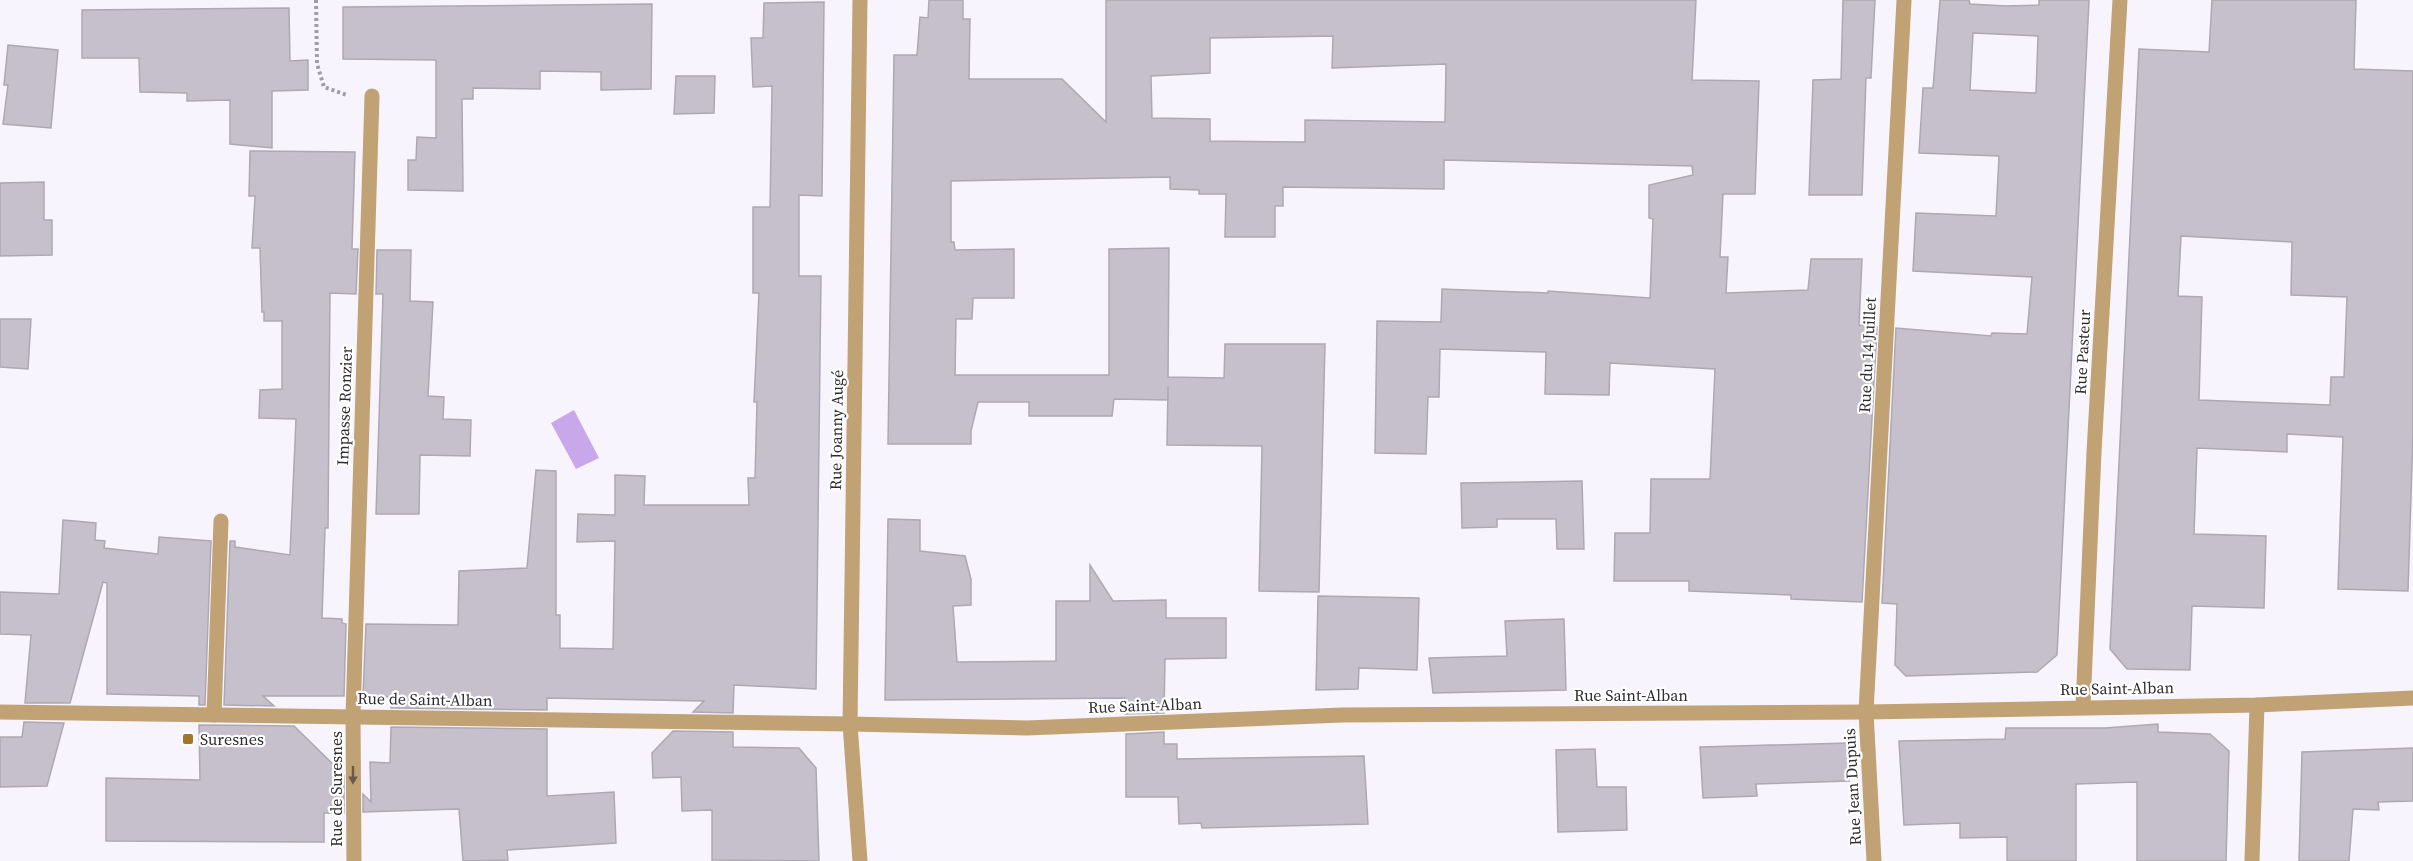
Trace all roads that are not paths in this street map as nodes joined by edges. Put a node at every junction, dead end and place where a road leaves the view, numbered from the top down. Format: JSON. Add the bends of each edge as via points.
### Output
{"nodes":[{"id":1,"x":860,"y":0,"type":"edge"},
{"id":2,"x":1904,"y":0,"type":"edge"},
{"id":3,"x":2120,"y":0,"type":"edge"},
{"id":4,"x":372,"y":96,"type":"road end"},
{"id":5,"x":221,"y":521,"type":"dead end"},
{"id":6,"x":2413,"y":698,"type":"edge"},
{"id":7,"x":2257,"y":705,"type":"junction"},
{"id":8,"x":2083,"y":707,"type":"junction"},
{"id":9,"x":0,"y":712,"type":"edge"},
{"id":10,"x":1866,"y":712,"type":"junction"},
{"id":11,"x":214,"y":715,"type":"junction"},
{"id":12,"x":353,"y":716,"type":"junction"},
{"id":13,"x":850,"y":724,"type":"junction"},
{"id":14,"x":354,"y":861,"type":"edge"},
{"id":15,"x":860,"y":861,"type":"edge"},
{"id":16,"x":1874,"y":861,"type":"edge"},
{"id":17,"x":2252,"y":861,"type":"edge"}],
"edges":[{"from":1,"to":13,"type":"street","name":"Rue Joanny Augé"},
{"from":2,"to":10,"type":"street","name":"Rue du 14 Juillet"},
{"from":3,"to":8,"type":"street","name":"Rue Pasteur"},
{"from":4,"to":12,"type":"street","name":"Impasse Ronzier"},
{"from":5,"to":11,"type":"street"},
{"from":6,"to":7,"type":"street","name":"Rue Saint-Alban"},
{"from":7,"to":8,"type":"street","name":"Rue Saint-Alban"},
{"from":7,"to":17,"type":"street"},
{"from":8,"to":10,"type":"street","name":"Rue Saint-Alban"},
{"from":9,"to":11,"type":"street","name":"Rue de Saint-Alban"},
{"from":10,"to":13,"type":"street","name":"Rue Saint-Alban","via":[[1342,715],[1027,728]]},
{"from":10,"to":16,"type":"street","name":"Rue Jean Dupuis"},
{"from":11,"to":12,"type":"street","name":"Rue de Saint-Alban"},
{"from":12,"to":13,"type":"street","name":"Rue de Saint-Alban"},
{"from":12,"to":14,"type":"street","name":"Rue de Suresnes","one_way":true},
{"from":13,"to":15,"type":"street","name":"Rue Joanny Augé"}]}
